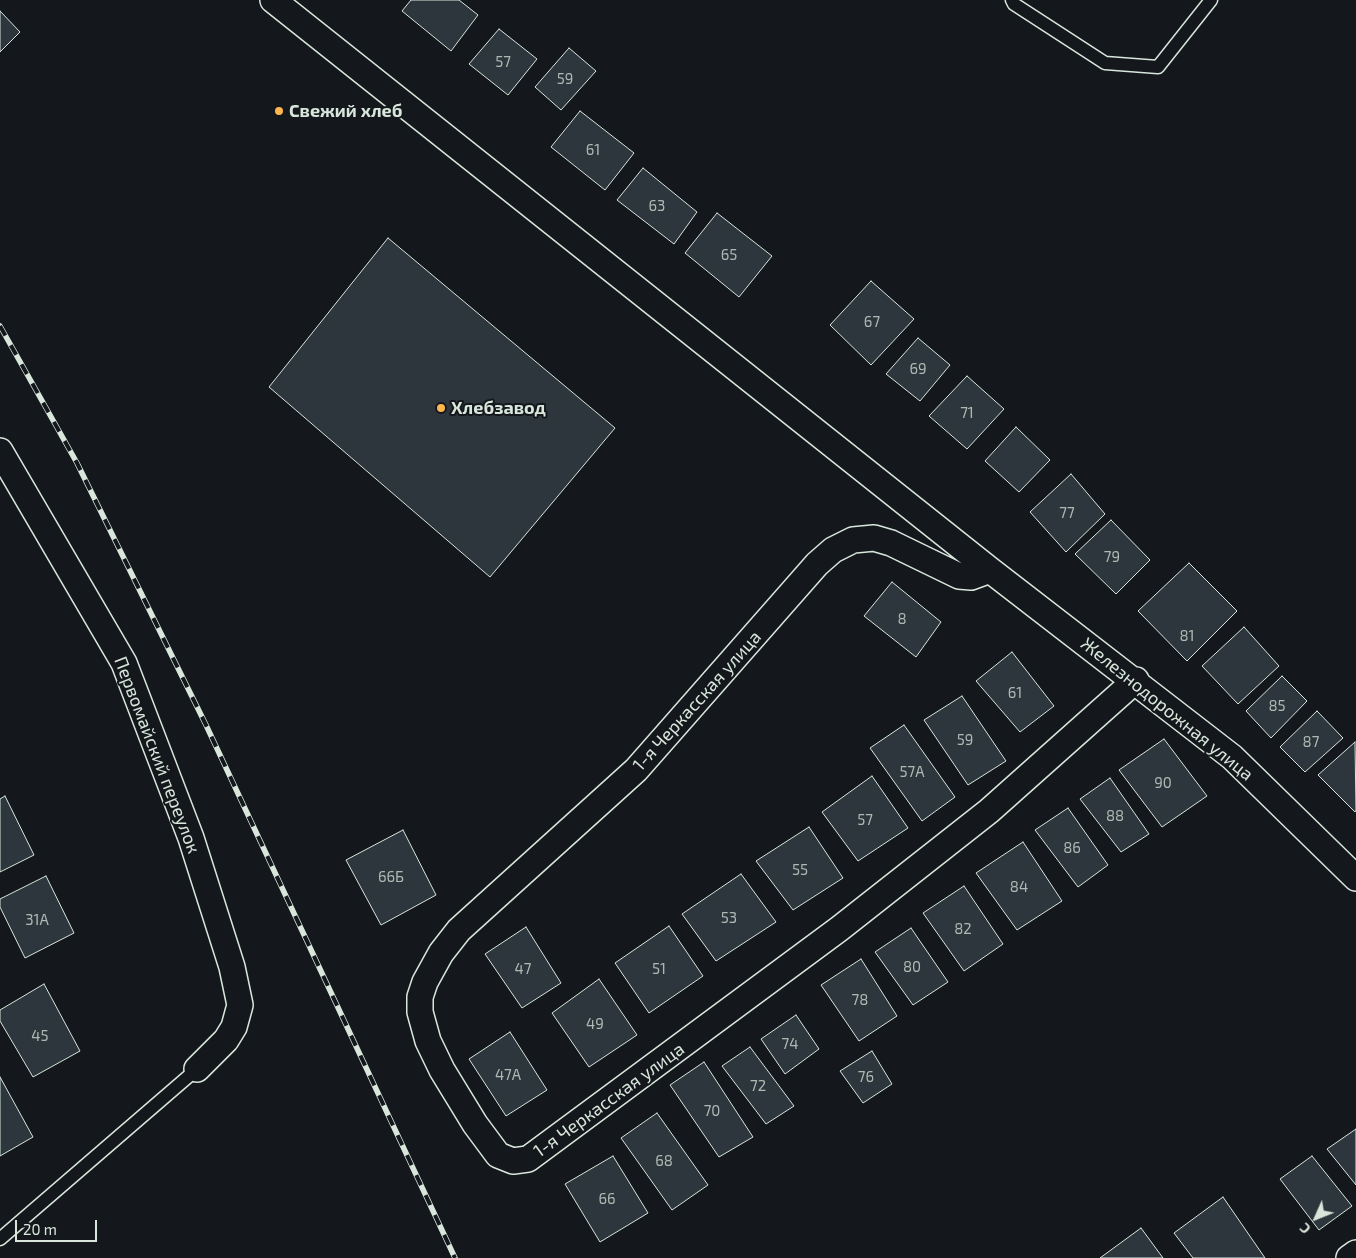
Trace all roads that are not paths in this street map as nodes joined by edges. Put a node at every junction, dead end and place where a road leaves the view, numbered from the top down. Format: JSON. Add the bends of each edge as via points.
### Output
{"nodes":[{"id":1,"x":272,"y":0,"type":"edge"},
{"id":2,"x":1012,"y":0,"type":"edge"},
{"id":3,"x":1211,"y":0,"type":"edge"},
{"id":4,"x":0,"y":451,"type":"edge"},
{"id":5,"x":990,"y":570,"type":"junction"},
{"id":6,"x":1136,"y":680,"type":"junction"},
{"id":7,"x":1356,"y":878,"type":"edge"},
{"id":8,"x":197,"y":1069,"type":"joint"},
{"id":9,"x":0,"y":1239,"type":"edge"},
{"id":10,"x":1356,"y":1253,"type":"edge"},
{"id":11,"x":1349,"y":1258,"type":"edge"}],
"edges":[{"from":1,"to":5,"type":"street","name":"Железнодорожная улица"},
{"from":2,"to":3,"type":"lane","via":[[1105,63],[1158,67]]},
{"from":4,"to":8,"type":"street","name":"Первомайский переулок","via":[[124,662],[192,838],[232,967],[240,1005],[234,1027],[226,1040]]},
{"from":5,"to":6,"type":"street","name":"Железнодорожная улица"},
{"from":5,"to":6,"type":"street","name":"1-я Черкасская улица","via":[[971,577],[959,576],[874,538],[853,540],[834,550],[817,564],[636,770],[459,930],[425,982],[420,1012],[428,1041],[442,1070],[498,1156],[513,1161],[528,1159],[839,929],[989,810]]},
{"from":6,"to":7,"type":"street","name":"Железнодорожная улица","via":[[1232,756]]},
{"from":8,"to":9,"type":"lane"},
{"from":10,"to":11,"type":"street"}]}
